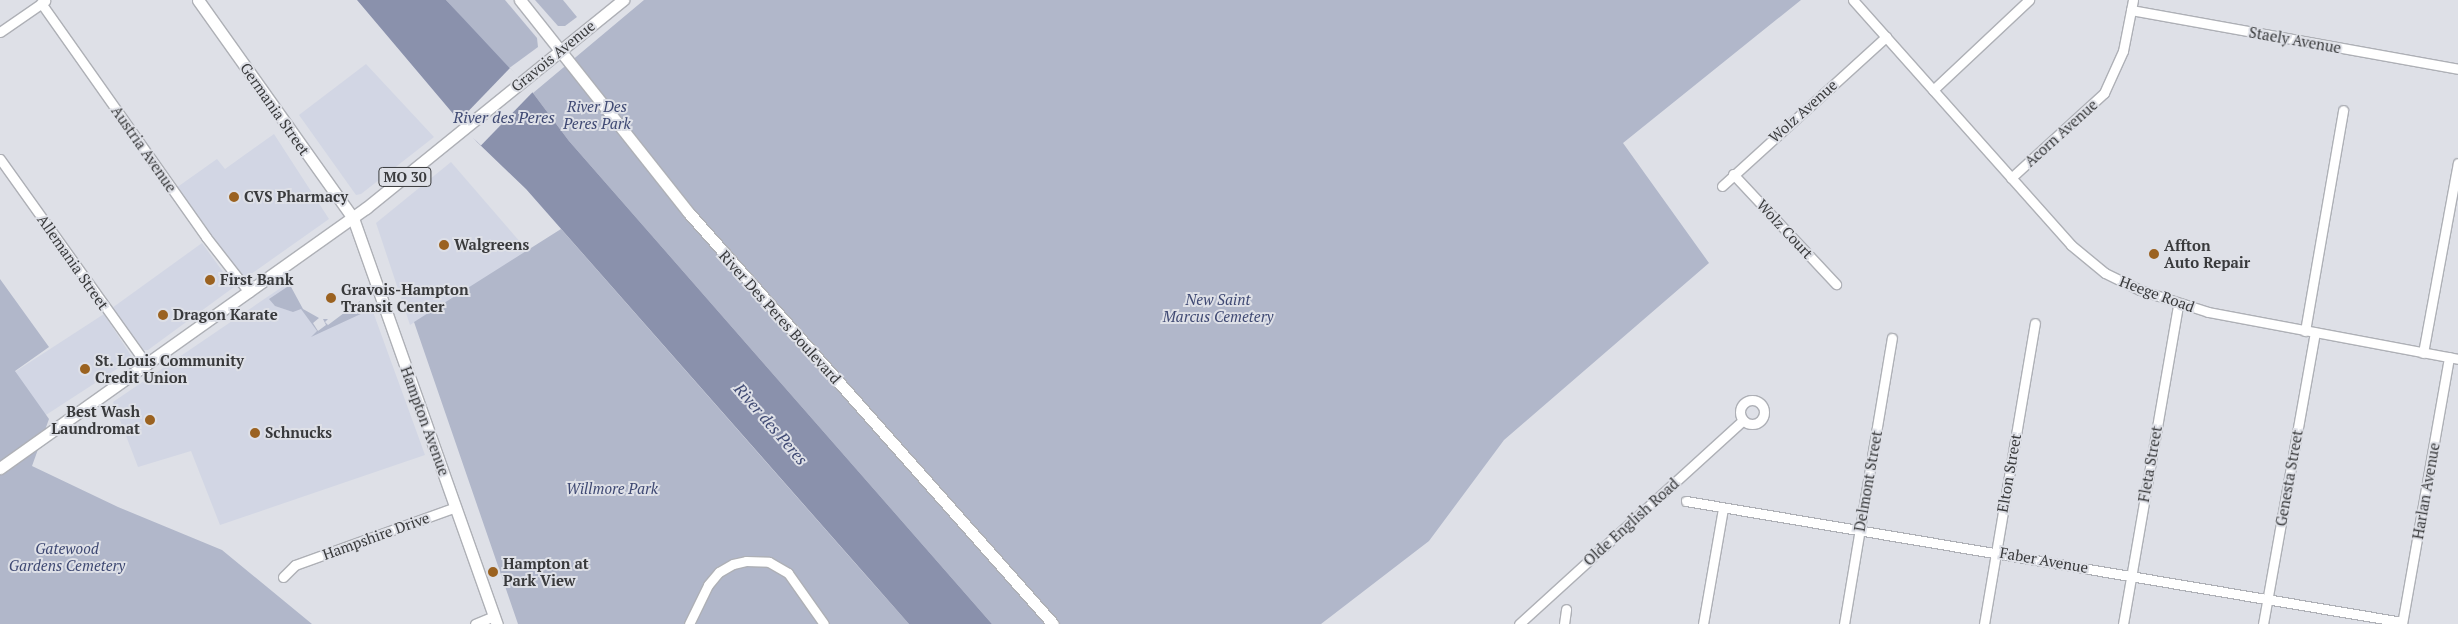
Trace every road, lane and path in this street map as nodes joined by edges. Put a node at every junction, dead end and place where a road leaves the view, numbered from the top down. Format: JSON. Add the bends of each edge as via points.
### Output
{"nodes":[{"id":1,"x":198,"y":0,"type":"edge"},
{"id":2,"x":520,"y":0,"type":"edge"},
{"id":3,"x":623,"y":0,"type":"edge"},
{"id":4,"x":1853,"y":0,"type":"edge"},
{"id":5,"x":2013,"y":0,"type":"edge"},
{"id":6,"x":2029,"y":0,"type":"edge"},
{"id":7,"x":2133,"y":0,"type":"edge"},
{"id":8,"x":44,"y":2,"type":"edge"},
{"id":9,"x":2020,"y":8,"type":"junction"},
{"id":10,"x":2131,"y":10,"type":"junction"},
{"id":11,"x":0,"y":32,"type":"edge"},
{"id":12,"x":1886,"y":37,"type":"junction"},
{"id":13,"x":560,"y":48,"type":"junction"},
{"id":14,"x":2458,"y":69,"type":"edge"},
{"id":15,"x":1933,"y":90,"type":"junction"},
{"id":16,"x":2343,"y":110,"type":"dead end"},
{"id":17,"x":0,"y":159,"type":"edge"},
{"id":18,"x":2458,"y":163,"type":"edge"},
{"id":19,"x":1733,"y":174,"type":"junction"},
{"id":20,"x":2011,"y":178,"type":"junction"},
{"id":21,"x":1722,"y":186,"type":"dead end"},
{"id":22,"x":352,"y":218,"type":"junction"},
{"id":23,"x":1836,"y":284,"type":"dead end"},
{"id":24,"x":249,"y":292,"type":"junction"},
{"id":25,"x":2178,"y":304,"type":"junction"},
{"id":26,"x":2035,"y":323,"type":"dead end"},
{"id":27,"x":2305,"y":331,"type":"junction"},
{"id":28,"x":2315,"y":333,"type":"junction"},
{"id":29,"x":1892,"y":338,"type":"dead end"},
{"id":30,"x":2423,"y":353,"type":"junction"},
{"id":31,"x":2454,"y":358,"type":"edge"},
{"id":32,"x":147,"y":364,"type":"junction"},
{"id":33,"x":1743,"y":420,"type":"dead end"},
{"id":34,"x":0,"y":468,"type":"edge"},
{"id":35,"x":1686,"y":501,"type":"dead end"},
{"id":36,"x":456,"y":507,"type":"junction"},
{"id":37,"x":1723,"y":508,"type":"junction"},
{"id":38,"x":1860,"y":531,"type":"junction"},
{"id":39,"x":1996,"y":551,"type":"junction"},
{"id":40,"x":2131,"y":576,"type":"junction"},
{"id":41,"x":283,"y":577,"type":"dead end"},
{"id":42,"x":2268,"y":598,"type":"junction"},
{"id":43,"x":1566,"y":609,"type":"dead end"},
{"id":44,"x":496,"y":620,"type":"edge"},
{"id":45,"x":2402,"y":623,"type":"edge"},
{"id":46,"x":475,"y":624,"type":"edge"},
{"id":47,"x":689,"y":624,"type":"edge"},
{"id":48,"x":824,"y":624,"type":"edge"},
{"id":49,"x":1052,"y":624,"type":"edge"},
{"id":50,"x":1519,"y":624,"type":"edge"},
{"id":51,"x":1564,"y":624,"type":"edge"},
{"id":52,"x":1703,"y":624,"type":"edge"},
{"id":53,"x":1844,"y":624,"type":"edge"},
{"id":54,"x":1984,"y":624,"type":"edge"},
{"id":55,"x":2123,"y":624,"type":"edge"},
{"id":56,"x":2263,"y":624,"type":"edge"}],
"edges":[{"from":1,"to":22,"type":"main road","name":"Germania Street"},
{"from":2,"to":13,"type":"main road","name":"River Des Peres Boulevard"},
{"from":3,"to":13,"type":"main road","name":"Gravois Avenue","number":"MO 30"},
{"from":4,"to":12,"type":"street","name":"Heege Road"},
{"from":5,"to":9,"type":"street"},
{"from":6,"to":9,"type":"street"},
{"from":7,"to":10,"type":"street","name":"Acorn Avenue"},
{"from":8,"to":11,"type":"street"},
{"from":8,"to":24,"type":"street","name":"Austria Avenue","via":[[206,237]]},
{"from":9,"to":15,"type":"street"},
{"from":10,"to":14,"type":"street","name":"Staely Avenue"},
{"from":10,"to":20,"type":"street","name":"Acorn Avenue","via":[[2123,51],[2104,93]]},
{"from":12,"to":15,"type":"street","name":"Heege Road"},
{"from":12,"to":19,"type":"street","name":"Wolz Avenue"},
{"from":13,"to":22,"type":"main road","name":"Gravois Avenue","number":"MO 30"},
{"from":13,"to":49,"type":"main road","name":"River Des Peres Boulevard","via":[[688,212]]},
{"from":15,"to":20,"type":"street","name":"Heege Road"},
{"from":16,"to":27,"type":"street"},
{"from":17,"to":32,"type":"street","name":"Allemania Street"},
{"from":18,"to":30,"type":"street"},
{"from":19,"to":21,"type":"street","name":"Wolz Avenue"},
{"from":19,"to":23,"type":"street","name":"Wolz Court"},
{"from":20,"to":25,"type":"street","name":"Heege Road","via":[[2094,266],[2121,282]]},
{"from":22,"to":24,"type":"main road","name":"Gravois Avenue","number":"MO 30"},
{"from":22,"to":36,"type":"main road","name":"Hampton Avenue"},
{"from":24,"to":32,"type":"main road","name":"Gravois Avenue","number":"MO 30"},
{"from":25,"to":27,"type":"street","name":"Heege Road"},
{"from":25,"to":40,"type":"street","name":"Fleta Street"},
{"from":26,"to":39,"type":"street","name":"Elton Street"},
{"from":27,"to":28,"type":"street","name":"Heege Road"},
{"from":28,"to":30,"type":"street","name":"Heege Road"},
{"from":28,"to":42,"type":"street","name":"Genesta Street"},
{"from":29,"to":38,"type":"street","name":"Delmont Street"},
{"from":30,"to":31,"type":"street","name":"Heege Road"},
{"from":31,"to":45,"type":"street","name":"Harlan Avenue"},
{"from":32,"to":34,"type":"main road","name":"Gravois Avenue","number":"MO 30"},
{"from":33,"to":50,"type":"street","name":"Olde English Road"},
{"from":35,"to":37,"type":"street","name":"Faber Avenue"},
{"from":36,"to":41,"type":"street","name":"Hampshire Drive","via":[[295,565]]},
{"from":36,"to":44,"type":"main road","name":"Hampton Avenue"},
{"from":37,"to":38,"type":"street","name":"Faber Avenue"},
{"from":37,"to":52,"type":"street"},
{"from":38,"to":39,"type":"street","name":"Faber Avenue"},
{"from":38,"to":53,"type":"street","name":"Delmont Street"},
{"from":39,"to":40,"type":"street","name":"Faber Avenue"},
{"from":39,"to":54,"type":"street","name":"Elton Street"},
{"from":40,"to":42,"type":"street","name":"Faber Avenue"},
{"from":40,"to":55,"type":"street","name":"Fleta Street"},
{"from":42,"to":45,"type":"street","name":"Faber Avenue"},
{"from":42,"to":56,"type":"street","name":"Genesta Street"},
{"from":43,"to":51,"type":"street"},
{"from":44,"to":46,"type":"street"},
{"from":47,"to":48,"type":"street","via":[[708,585],[719,572],[746,561],[769,562],[788,573]]}]}
